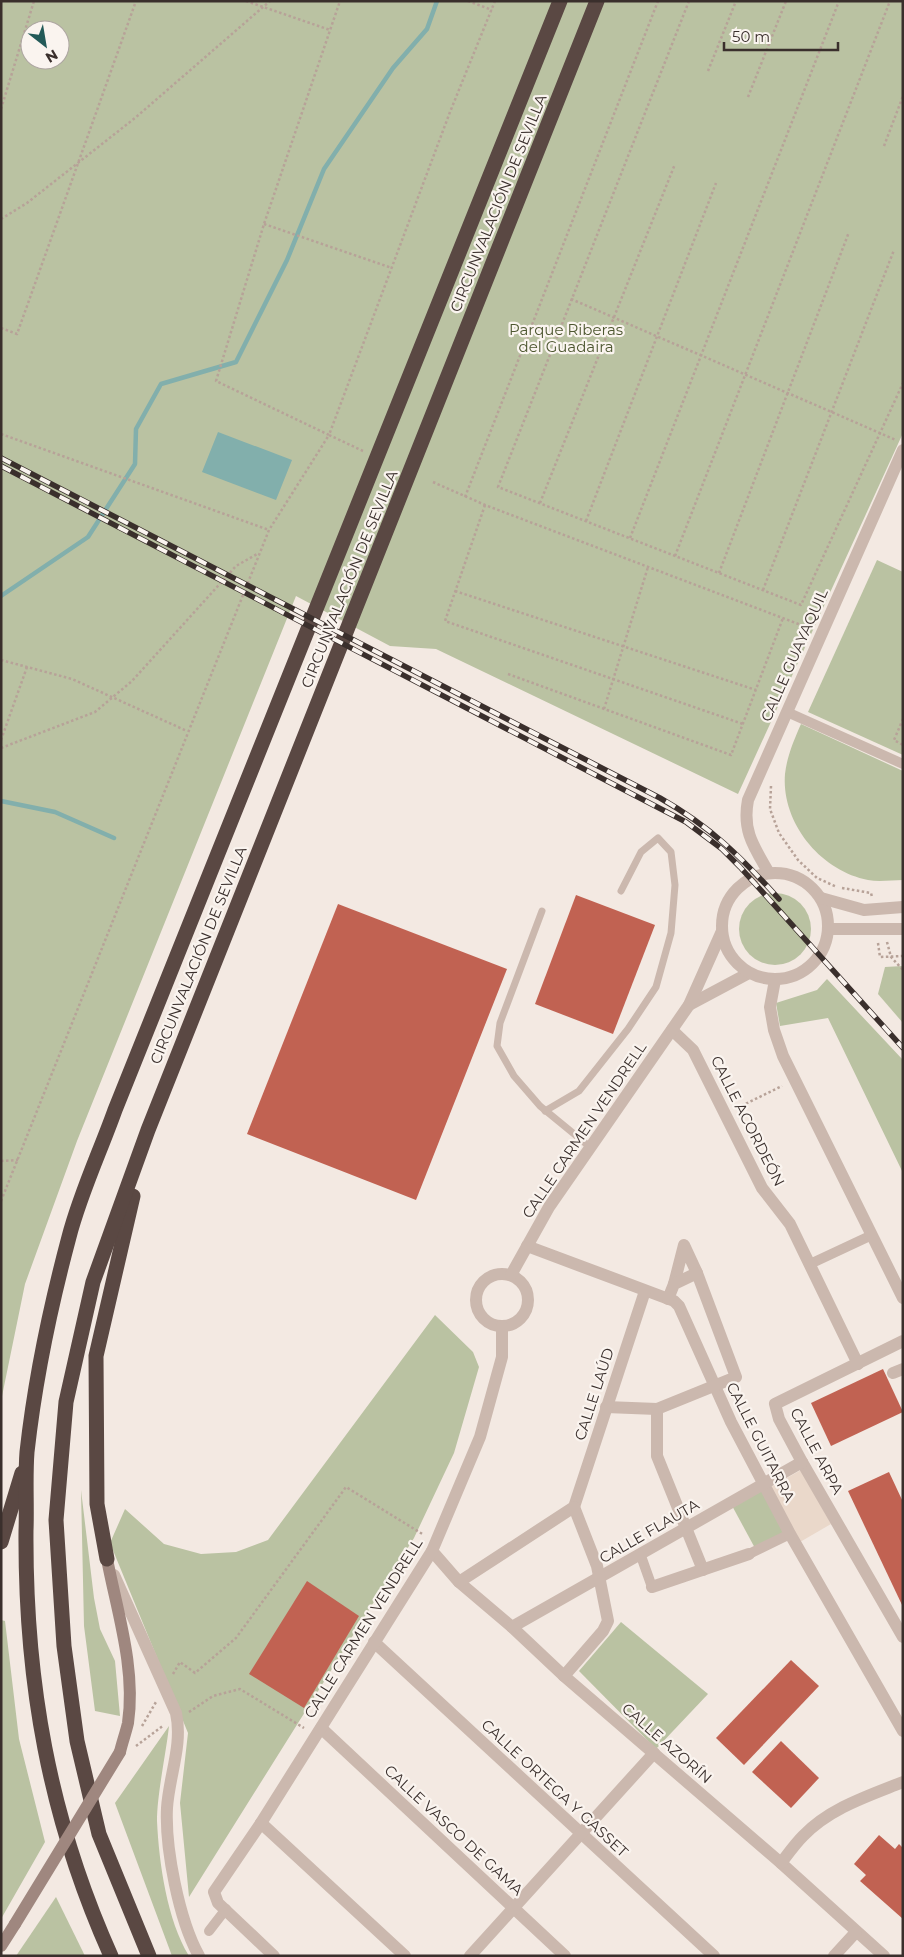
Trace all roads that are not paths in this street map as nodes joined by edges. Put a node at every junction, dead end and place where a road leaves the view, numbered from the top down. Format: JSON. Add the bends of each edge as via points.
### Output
{"nodes":[{"id":1,"x":560,"y":1,"type":"edge"},
{"id":2,"x":596,"y":1,"type":"edge"},
{"id":3,"x":901,"y":445,"type":"edge"},
{"id":4,"x":787,"y":712,"type":"junction"},
{"id":5,"x":903,"y":764,"type":"edge"},
{"id":6,"x":770,"y":873,"type":"junction"},
{"id":7,"x":621,"y":891,"type":"dead end"},
{"id":8,"x":821,"y":898,"type":"junction"},
{"id":9,"x":903,"y":907,"type":"edge"},
{"id":10,"x":542,"y":911,"type":"dead end"},
{"id":11,"x":829,"y":929,"type":"junction"},
{"id":12,"x":903,"y":929,"type":"edge"},
{"id":13,"x":722,"y":931,"type":"junction"},
{"id":14,"x":749,"y":973,"type":"junction"},
{"id":15,"x":775,"y":980,"type":"junction"},
{"id":16,"x":689,"y":1006,"type":"junction"},
{"id":17,"x":672,"y":1030,"type":"junction"},
{"id":18,"x":545,"y":1111,"type":"junction"},
{"id":19,"x":148,"y":1130,"type":"junction"},
{"id":20,"x":590,"y":1147,"type":"junction"},
{"id":21,"x":872,"y":1235,"type":"junction"},
{"id":22,"x":527,"y":1246,"type":"junction"},
{"id":23,"x":810,"y":1264,"type":"junction"},
{"id":24,"x":697,"y":1273,"type":"junction"},
{"id":25,"x":511,"y":1275,"type":"junction"},
{"id":26,"x":674,"y":1284,"type":"junction"},
{"id":27,"x":645,"y":1292,"type":"junction"},
{"id":28,"x":903,"y":1298,"type":"edge"},
{"id":29,"x":668,"y":1299,"type":"junction"},
{"id":30,"x":502,"y":1326,"type":"junction"},
{"id":31,"x":903,"y":1341,"type":"edge"},
{"id":32,"x":858,"y":1364,"type":"junction"},
{"id":33,"x":714,"y":1387,"type":"junction"},
{"id":34,"x":606,"y":1408,"type":"junction"},
{"id":35,"x":657,"y":1409,"type":"junction"},
{"id":36,"x":27,"y":1454,"type":"junction"},
{"id":37,"x":802,"y":1462,"type":"junction"},
{"id":38,"x":764,"y":1484,"type":"junction"},
{"id":39,"x":574,"y":1508,"type":"junction"},
{"id":40,"x":686,"y":1529,"type":"junction"},
{"id":41,"x":790,"y":1534,"type":"junction"},
{"id":42,"x":1,"y":1542,"type":"edge"},
{"id":43,"x":432,"y":1551,"type":"junction"},
{"id":44,"x":749,"y":1554,"type":"joint"},
{"id":45,"x":641,"y":1556,"type":"junction"},
{"id":46,"x":107,"y":1559,"type":"junction"},
{"id":47,"x":703,"y":1570,"type":"junction"},
{"id":48,"x":600,"y":1578,"type":"junction"},
{"id":49,"x":459,"y":1582,"type":"junction"},
{"id":50,"x":652,"y":1587,"type":"joint"},
{"id":51,"x":512,"y":1627,"type":"junction"},
{"id":52,"x":903,"y":1637,"type":"edge"},
{"id":53,"x":374,"y":1642,"type":"junction"},
{"id":54,"x":564,"y":1676,"type":"junction"},
{"id":55,"x":318,"y":1732,"type":"junction"},
{"id":56,"x":903,"y":1732,"type":"edge"},
{"id":57,"x":654,"y":1753,"type":"junction"},
{"id":58,"x":903,"y":1782,"type":"edge"},
{"id":59,"x":261,"y":1823,"type":"junction"},
{"id":60,"x":581,"y":1834,"type":"junction"},
{"id":61,"x":781,"y":1863,"type":"junction"},
{"id":62,"x":513,"y":1908,"type":"junction"},
{"id":63,"x":226,"y":1909,"type":"junction"},
{"id":64,"x":209,"y":1931,"type":"dead end"},
{"id":65,"x":856,"y":1932,"type":"junction"},
{"id":66,"x":1,"y":1946,"type":"edge"},
{"id":67,"x":111,"y":1956,"type":"edge"},
{"id":68,"x":148,"y":1956,"type":"edge"},
{"id":69,"x":199,"y":1956,"type":"edge"},
{"id":70,"x":274,"y":1956,"type":"edge"},
{"id":71,"x":405,"y":1956,"type":"edge"},
{"id":72,"x":470,"y":1956,"type":"edge"},
{"id":73,"x":565,"y":1956,"type":"edge"},
{"id":74,"x":714,"y":1956,"type":"edge"},
{"id":75,"x":834,"y":1956,"type":"edge"},
{"id":76,"x":884,"y":1956,"type":"edge"}],
"edges":[{"from":1,"to":36,"type":"highway","name":"CIRCUNVALACIÓN DE SEVILLA","via":[[115,1110],[69,1235],[38,1374]]},
{"from":2,"to":19,"type":"highway","name":"CIRCUNVALACIÓN DE SEVILLA"},
{"from":3,"to":4,"type":"street","name":"CALLE GUAYAQUIL"},
{"from":4,"to":5,"type":"street"},
{"from":4,"to":6,"type":"street","name":"CALLE GUAYAQUIL","via":[[744,816],[750,842]]},
{"from":6,"to":8,"type":"street","via":[[785,873],[799,878]]},
{"from":6,"to":13,"type":"street","via":[[753,877],[729,899]]},
{"from":7,"to":18,"type":"lane","via":[[641,852],[658,838],[671,852],[675,885],[671,933],[656,987],[579,1091]]},
{"from":8,"to":9,"type":"street","via":[[864,910]]},
{"from":8,"to":11,"type":"street"},
{"from":10,"to":18,"type":"lane","via":[[500,1022],[497,1046],[514,1076]]},
{"from":11,"to":12,"type":"street"},
{"from":11,"to":15,"type":"street","via":[[825,944],[812,964],[791,977]]},
{"from":13,"to":14,"type":"street","via":[[726,948]]},
{"from":13,"to":16,"type":"street","name":"CALLE CARMEN VENDRELL"},
{"from":14,"to":15,"type":"street"},
{"from":14,"to":16,"type":"street","name":"CALLE CARMEN VENDRELL"},
{"from":15,"to":21,"type":"street","via":[[770,1006],[774,1030]]},
{"from":16,"to":17,"type":"street","name":"CALLE CARMEN VENDRELL"},
{"from":17,"to":20,"type":"street","name":"CALLE CARMEN VENDRELL"},
{"from":17,"to":23,"type":"street","name":"CALLE ACORDEÓN","via":[[694,1050],[762,1188],[790,1224]]},
{"from":18,"to":20,"type":"lane"},
{"from":19,"to":46,"type":"highway","via":[[96,1356],[97,1504]]},
{"from":19,"to":68,"type":"highway","name":"CIRCUNVALACIÓN DE SEVILLA","via":[[93,1282],[66,1402],[56,1520],[64,1646],[77,1741],[99,1834]]},
{"from":20,"to":22,"type":"street","name":"CALLE CARMEN VENDRELL"},
{"from":21,"to":23,"type":"street"},
{"from":21,"to":28,"type":"street"},
{"from":22,"to":25,"type":"street","name":"CALLE CARMEN VENDRELL"},
{"from":22,"to":27,"type":"street"},
{"from":23,"to":32,"type":"street","name":"CALLE ACORDEÓN"},
{"from":24,"to":26,"type":"street"},
{"from":24,"to":26,"type":"street","via":[[684,1245]]},
{"from":24,"to":33,"type":"street","via":[[736,1377]]},
{"from":25,"to":30,"type":"street","via":[[524,1286],[528,1302],[521,1318]]},
{"from":25,"to":30,"type":"street","via":[[493,1275],[485,1279],[476,1294],[475,1302],[483,1318]]},
{"from":26,"to":29,"type":"street"},
{"from":27,"to":29,"type":"street"},
{"from":27,"to":34,"type":"street","name":"CALLE LAÚD"},
{"from":29,"to":33,"type":"street","name":"CALLE GUITARRA","via":[[679,1306]]},
{"from":30,"to":43,"type":"street","name":"CALLE CARMEN VENDRELL","via":[[502,1357],[480,1436]]},
{"from":31,"to":32,"type":"street","name":"CALLE ARPA"},
{"from":32,"to":37,"type":"street","name":"CALLE ARPA","via":[[775,1404],[779,1419]]},
{"from":33,"to":35,"type":"street"},
{"from":33,"to":38,"type":"street","name":"CALLE GUITARRA"},
{"from":34,"to":35,"type":"street"},
{"from":34,"to":39,"type":"street","name":"CALLE LAÚD"},
{"from":35,"to":40,"type":"street","via":[[657,1456]]},
{"from":36,"to":42,"type":"highway"},
{"from":36,"to":67,"type":"highway","name":"CIRCUNVALACIÓN DE SEVILLA","via":[[26,1580],[31,1664],[40,1725],[54,1796],[71,1855]]},
{"from":37,"to":38,"type":"street","name":"CALLE FLAUTA"},
{"from":37,"to":52,"type":"street","name":"CALLE ARPA"},
{"from":38,"to":40,"type":"street","name":"CALLE FLAUTA"},
{"from":38,"to":41,"type":"street","name":"CALLE GUITARRA"},
{"from":39,"to":48,"type":"street"},
{"from":39,"to":49,"type":"street"},
{"from":40,"to":45,"type":"street","name":"CALLE FLAUTA"},
{"from":40,"to":47,"type":"street"},
{"from":41,"to":44,"type":"street"},
{"from":41,"to":56,"type":"street","name":"CALLE GUITARRA"},
{"from":43,"to":49,"type":"street","name":"CALLE AZORÍN"},
{"from":43,"to":53,"type":"street","name":"CALLE CARMEN VENDRELL"},
{"from":44,"to":47,"type":"street"},
{"from":45,"to":48,"type":"street","name":"CALLE FLAUTA"},
{"from":45,"to":50,"type":"street"},
{"from":46,"to":66,"type":"main road","bridge":true,"via":[[129,1684],[126,1751]]},
{"from":46,"to":69,"type":"street","via":[[177,1718],[178,1735],[167,1830],[174,1877],[189,1934]]},
{"from":47,"to":50,"type":"street"},
{"from":48,"to":51,"type":"street","name":"CALLE FLAUTA"},
{"from":48,"to":54,"type":"street","via":[[608,1621]]},
{"from":49,"to":51,"type":"street","name":"CALLE AZORÍN"},
{"from":51,"to":54,"type":"street","name":"CALLE AZORÍN"},
{"from":53,"to":55,"type":"street","name":"CALLE CARMEN VENDRELL"},
{"from":53,"to":60,"type":"street","name":"CALLE ORTEGA Y GASSET"},
{"from":54,"to":57,"type":"street","name":"CALLE AZORÍN"},
{"from":55,"to":59,"type":"street","name":"CALLE CARMEN VENDRELL"},
{"from":55,"to":62,"type":"street","name":"CALLE VASCO DE GAMA"},
{"from":57,"to":60,"type":"street"},
{"from":57,"to":61,"type":"street","name":"CALLE AZORÍN"},
{"from":58,"to":61,"type":"street","via":[[827,1817],[803,1835]]},
{"from":59,"to":63,"type":"street","name":"CALLE CARMEN VENDRELL","via":[[214,1892],[215,1898]]},
{"from":59,"to":71,"type":"street"},
{"from":60,"to":62,"type":"street"},
{"from":60,"to":74,"type":"street","name":"CALLE ORTEGA Y GASSET"},
{"from":61,"to":65,"type":"street","name":"CALLE AZORÍN"},
{"from":62,"to":72,"type":"street"},
{"from":62,"to":73,"type":"street","name":"CALLE VASCO DE GAMA"},
{"from":63,"to":64,"type":"street"},
{"from":63,"to":70,"type":"street"},
{"from":65,"to":75,"type":"street"},
{"from":65,"to":76,"type":"street","name":"CALLE AZORÍN"}]}
